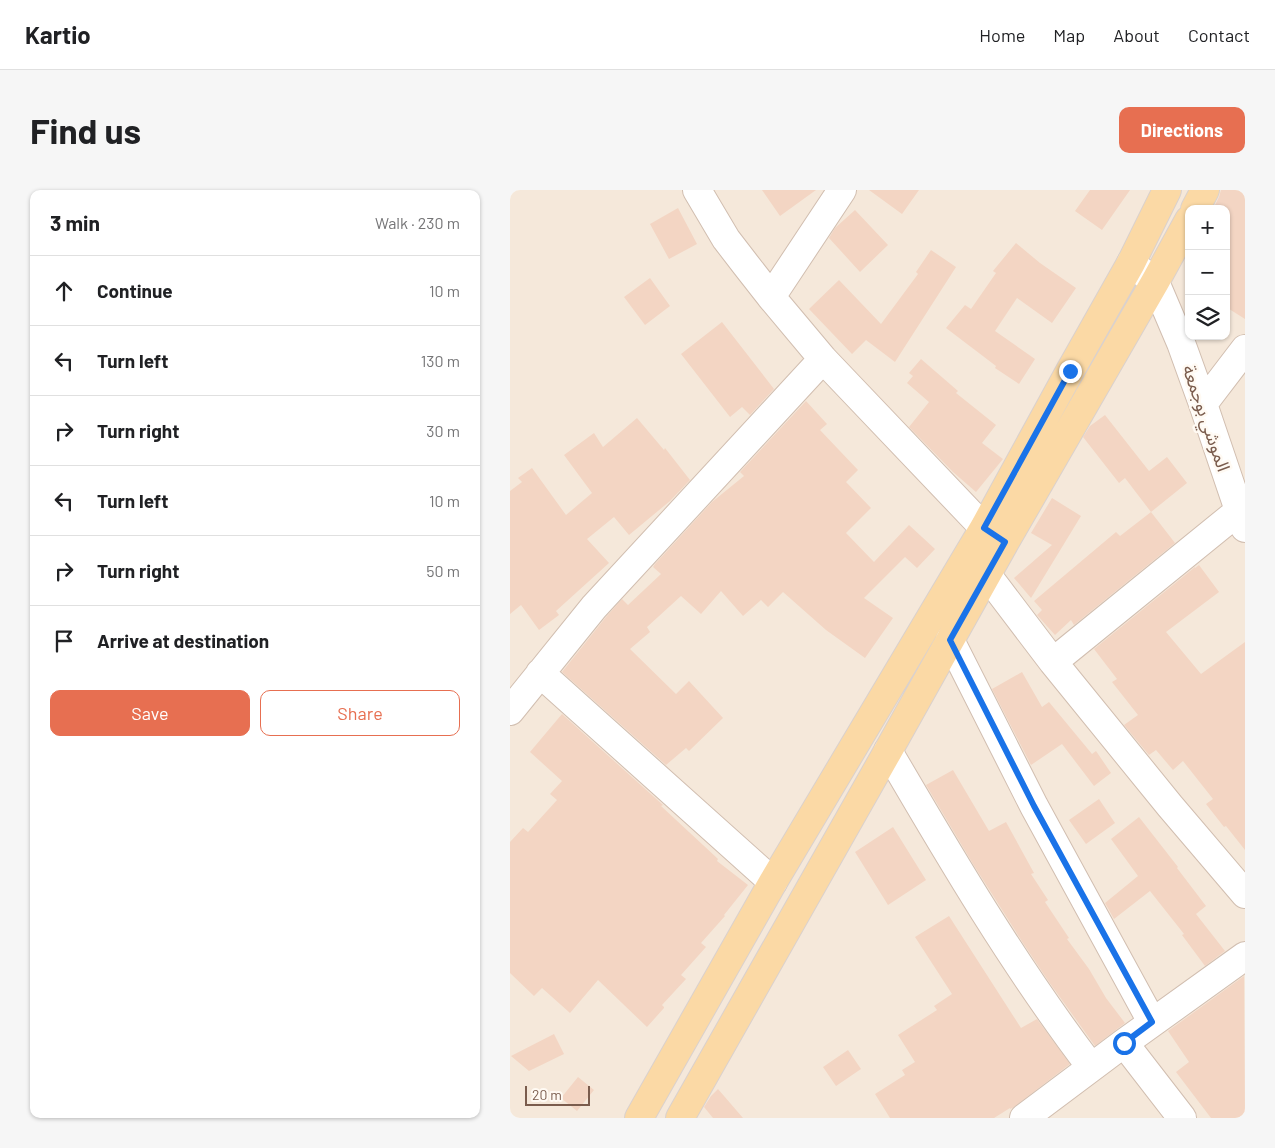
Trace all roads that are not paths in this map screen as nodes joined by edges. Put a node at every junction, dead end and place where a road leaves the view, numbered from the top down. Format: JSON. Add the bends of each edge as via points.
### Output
{"nodes":[{"id":1,"x":697,"y":190,"type":"edge"},
{"id":2,"x":842,"y":190,"type":"edge"},
{"id":3,"x":1167,"y":190,"type":"edge"},
{"id":4,"x":1205,"y":190,"type":"edge"},
{"id":5,"x":1197,"y":205,"type":"edge"},
{"id":6,"x":1185,"y":227,"type":"edge"},
{"id":7,"x":1131,"y":263,"type":"junction"},
{"id":8,"x":1155,"y":282,"type":"junction"},
{"id":9,"x":770,"y":298,"type":"junction"},
{"id":10,"x":1245,"y":349,"type":"edge"},
{"id":11,"x":823,"y":359,"type":"junction"},
{"id":12,"x":1203,"y":404,"type":"junction"},
{"id":13,"x":1243,"y":515,"type":"edge"},
{"id":14,"x":994,"y":535,"type":"junction"},
{"id":15,"x":987,"y":575,"type":"junction"},
{"id":16,"x":950,"y":640,"type":"junction"},
{"id":17,"x":1052,"y":662,"type":"junction"},
{"id":18,"x":540,"y":673,"type":"junction"},
{"id":19,"x":510,"y":711,"type":"edge"},
{"id":20,"x":888,"y":751,"type":"junction"},
{"id":21,"x":773,"y":882,"type":"junction"},
{"id":22,"x":1245,"y":894,"type":"edge"},
{"id":23,"x":1245,"y":956,"type":"edge"},
{"id":24,"x":1152,"y":1022,"type":"junction"},
{"id":25,"x":1124,"y":1043,"type":"junction"},
{"id":26,"x":1091,"y":1067,"type":"junction"},
{"id":27,"x":639,"y":1118,"type":"edge"},
{"id":28,"x":680,"y":1118,"type":"edge"},
{"id":29,"x":1024,"y":1118,"type":"edge"},
{"id":30,"x":1182,"y":1118,"type":"edge"}],
"edges":[{"from":1,"to":9,"type":"street","via":[[726,239]]},
{"from":2,"to":9,"type":"street"},
{"from":3,"to":7,"type":"main road"},
{"from":4,"to":5,"type":"main road"},
{"from":6,"to":8,"type":"main road"},
{"from":7,"to":8,"type":"street","name":"الموشي بوجمعة"},
{"from":7,"to":14,"type":"main road","via":[[1070,371]]},
{"from":8,"to":12,"type":"street","name":"الموشي بوجمعة"},
{"from":8,"to":14,"type":"main road"},
{"from":9,"to":11,"type":"street"},
{"from":10,"to":12,"type":"street"},
{"from":11,"to":14,"type":"street"},
{"from":11,"to":18,"type":"street","via":[[594,608]]},
{"from":12,"to":13,"type":"street","name":"الموشي بوجمعة"},
{"from":13,"to":17,"type":"street"},
{"from":14,"to":15,"type":"main road"},
{"from":14,"to":21,"type":"main road"},
{"from":15,"to":16,"type":"main road"},
{"from":15,"to":17,"type":"street"},
{"from":16,"to":20,"type":"main road"},
{"from":16,"to":24,"type":"street","via":[[1034,806]]},
{"from":17,"to":22,"type":"street"},
{"from":18,"to":19,"type":"street"},
{"from":18,"to":21,"type":"street"},
{"from":20,"to":26,"type":"street","via":[[999,935]]},
{"from":20,"to":28,"type":"main road"},
{"from":21,"to":27,"type":"main road"},
{"from":23,"to":24,"type":"street"},
{"from":24,"to":25,"type":"street"},
{"from":25,"to":26,"type":"street"},
{"from":25,"to":30,"type":"street"},
{"from":26,"to":29,"type":"street"}]}
